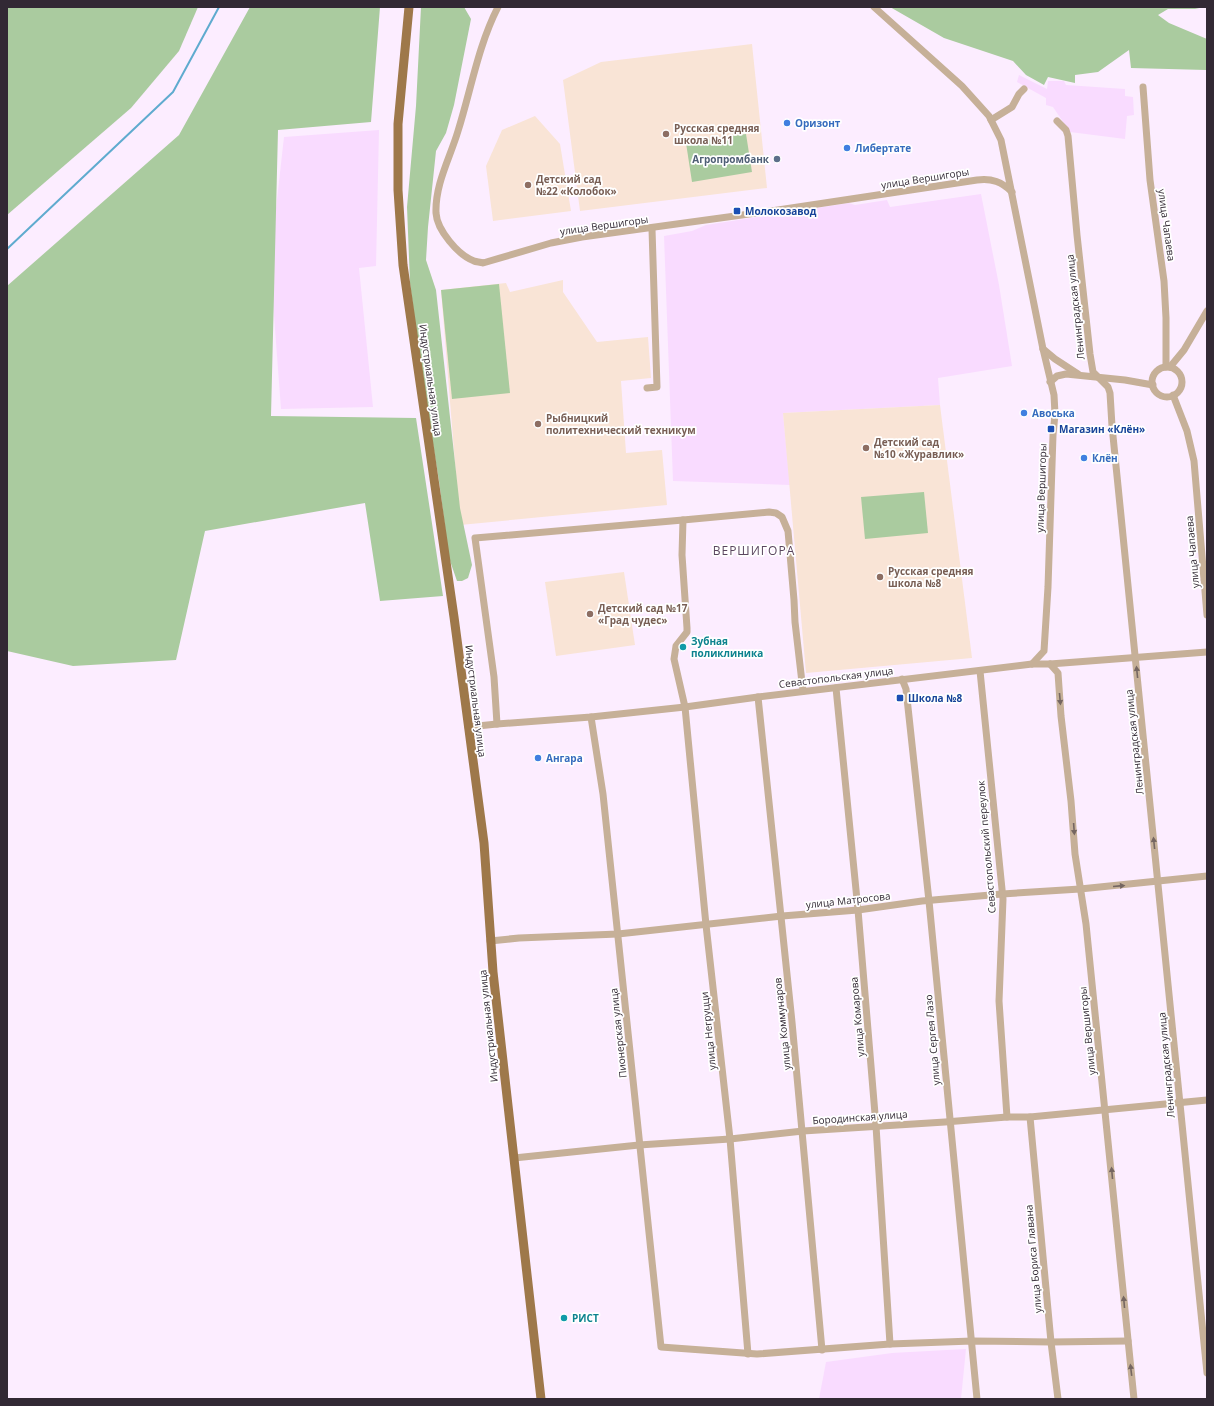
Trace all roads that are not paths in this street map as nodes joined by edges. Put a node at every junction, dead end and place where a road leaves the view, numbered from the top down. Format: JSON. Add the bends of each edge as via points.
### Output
{"nodes":[{"id":1,"x":409,"y":7,"type":"edge"},
{"id":2,"x":498,"y":7,"type":"edge"},
{"id":3,"x":874,"y":7,"type":"edge"},
{"id":4,"x":1143,"y":87,"type":"dead end"},
{"id":5,"x":1024,"y":89,"type":"dead end"},
{"id":6,"x":991,"y":120,"type":"junction"},
{"id":7,"x":1057,"y":120,"type":"dead end"},
{"id":8,"x":1012,"y":192,"type":"junction"},
{"id":9,"x":652,"y":228,"type":"junction"},
{"id":10,"x":1207,"y":311,"type":"edge"},
{"id":11,"x":1043,"y":349,"type":"junction"},
{"id":12,"x":1168,"y":367,"type":"junction"},
{"id":13,"x":1080,"y":375,"type":"junction"},
{"id":14,"x":1098,"y":378,"type":"junction"},
{"id":15,"x":1050,"y":382,"type":"junction"},
{"id":16,"x":1153,"y":385,"type":"junction"},
{"id":17,"x":647,"y":388,"type":"dead end"},
{"id":18,"x":1173,"y":395,"type":"junction"},
{"id":19,"x":683,"y":520,"type":"junction"},
{"id":20,"x":1207,"y":615,"type":"edge"},
{"id":21,"x":1044,"y":652,"type":"junction"},
{"id":22,"x":1207,"y":652,"type":"edge"},
{"id":23,"x":1135,"y":657,"type":"junction"},
{"id":24,"x":1032,"y":664,"type":"junction"},
{"id":25,"x":1050,"y":664,"type":"junction"},
{"id":26,"x":980,"y":671,"type":"junction"},
{"id":27,"x":902,"y":679,"type":"junction"},
{"id":28,"x":836,"y":688,"type":"junction"},
{"id":29,"x":804,"y":691,"type":"junction"},
{"id":30,"x":758,"y":696,"type":"junction"},
{"id":31,"x":685,"y":707,"type":"junction"},
{"id":32,"x":591,"y":717,"type":"junction"},
{"id":33,"x":497,"y":724,"type":"junction"},
{"id":34,"x":468,"y":728,"type":"junction"},
{"id":35,"x":1207,"y":876,"type":"edge"},
{"id":36,"x":1158,"y":882,"type":"junction"},
{"id":37,"x":1080,"y":889,"type":"junction"},
{"id":38,"x":1002,"y":894,"type":"junction"},
{"id":39,"x":929,"y":901,"type":"junction"},
{"id":40,"x":858,"y":910,"type":"junction"},
{"id":41,"x":782,"y":916,"type":"junction"},
{"id":42,"x":706,"y":925,"type":"junction"},
{"id":43,"x":618,"y":934,"type":"junction"},
{"id":44,"x":490,"y":941,"type":"junction"},
{"id":45,"x":1207,"y":1100,"type":"edge"},
{"id":46,"x":1180,"y":1102,"type":"junction"},
{"id":47,"x":1106,"y":1109,"type":"junction"},
{"id":48,"x":1030,"y":1116,"type":"junction"},
{"id":49,"x":1007,"y":1117,"type":"junction"},
{"id":50,"x":950,"y":1122,"type":"junction"},
{"id":51,"x":876,"y":1126,"type":"junction"},
{"id":52,"x":803,"y":1131,"type":"junction"},
{"id":53,"x":730,"y":1139,"type":"junction"},
{"id":54,"x":639,"y":1145,"type":"junction"},
{"id":55,"x":514,"y":1158,"type":"junction"},
{"id":56,"x":972,"y":1341,"type":"junction"},
{"id":57,"x":1128,"y":1341,"type":"junction"},
{"id":58,"x":1051,"y":1342,"type":"junction"},
{"id":59,"x":890,"y":1344,"type":"junction"},
{"id":60,"x":822,"y":1350,"type":"junction"},
{"id":61,"x":748,"y":1354,"type":"junction"},
{"id":62,"x":1207,"y":1372,"type":"edge"},
{"id":63,"x":541,"y":1399,"type":"edge"},
{"id":64,"x":977,"y":1399,"type":"edge"},
{"id":65,"x":1058,"y":1399,"type":"edge"},
{"id":66,"x":1134,"y":1399,"type":"edge"}],
"edges":[{"from":1,"to":34,"type":"main road","name":"Индустриальная улица","via":[[398,124],[398,190],[403,265]]},
{"from":2,"to":9,"type":"street","name":"улица Вершигоры","via":[[479,56],[458,132],[442,175],[436,213],[444,234],[473,261],[483,263],[551,242]]},
{"from":3,"to":6,"type":"street","name":"улица Вершигоры","via":[[962,86]]},
{"from":4,"to":12,"type":"street","name":"улица Чапаева","via":[[1150,180],[1164,281]]},
{"from":5,"to":6,"type":"street","via":[[1012,107]]},
{"from":6,"to":8,"type":"street","name":"улица Вершигоры","via":[[1001,140]]},
{"from":7,"to":14,"type":"street","name":"Ленинградская улица","via":[[1068,136],[1088,343],[1093,372]]},
{"from":8,"to":9,"type":"street","name":"улица Вершигоры","via":[[1007,186],[995,180],[977,180]]},
{"from":8,"to":11,"type":"street","name":"улица Вершигоры"},
{"from":9,"to":17,"type":"street","via":[[656,387]]},
{"from":10,"to":12,"type":"street","via":[[1184,350]]},
{"from":11,"to":13,"type":"street"},
{"from":11,"to":15,"type":"street","name":"улица Вершигоры"},
{"from":12,"to":16,"type":"street","via":[[1157,371],[1152,380]]},
{"from":12,"to":18,"type":"street","via":[[1178,372],[1182,380],[1180,389]]},
{"from":13,"to":14,"type":"street"},
{"from":13,"to":15,"type":"street","via":[[1061,375]]},
{"from":14,"to":16,"type":"street"},
{"from":14,"to":23,"type":"street","name":"Ленинградская улица","via":[[1108,387],[1110,393]]},
{"from":15,"to":21,"type":"street","name":"улица Вершигоры","via":[[1055,414]]},
{"from":16,"to":18,"type":"street","via":[[1160,395]]},
{"from":18,"to":20,"type":"street","name":"улица Чапаева","via":[[1187,431],[1194,461]]},
{"from":19,"to":29,"type":"street","via":[[769,512],[782,517],[788,531],[795,622]]},
{"from":19,"to":31,"type":"street","name":"улица Негруцци","via":[[682,555],[687,632],[676,646],[674,659]]},
{"from":19,"to":33,"type":"street","via":[[475,538],[494,678]]},
{"from":21,"to":24,"type":"street"},
{"from":21,"to":25,"type":"street","name":"улица Вершигоры"},
{"from":22,"to":23,"type":"street","name":"Севастопольская улица"},
{"from":23,"to":25,"type":"street","name":"Севастопольская улица"},
{"from":36,"to":23,"type":"street","name":"Ленинградская улица","one_way":true},
{"from":24,"to":25,"type":"street","name":"Севастопольская улица"},
{"from":24,"to":26,"type":"street","name":"Севастопольская улица"},
{"from":25,"to":37,"type":"street","name":"улица Вершигоры","one_way":true,"via":[[1058,673]]},
{"from":26,"to":27,"type":"street","name":"Севастопольская улица"},
{"from":26,"to":38,"type":"street","name":"Севастопольский переулок"},
{"from":27,"to":28,"type":"street","name":"Севастопольская улица"},
{"from":27,"to":39,"type":"street","name":"улица Сергея Лазо","via":[[906,689]]},
{"from":28,"to":29,"type":"street","name":"Севастопольская улица"},
{"from":28,"to":40,"type":"street","name":"улица Комарова"},
{"from":29,"to":30,"type":"street","name":"Севастопольская улица"},
{"from":30,"to":31,"type":"street","name":"Севастопольская улица"},
{"from":30,"to":41,"type":"street","name":"улица Коммунаров"},
{"from":31,"to":32,"type":"street","name":"Севастопольская улица"},
{"from":31,"to":42,"type":"street","name":"улица Негруцци"},
{"from":32,"to":33,"type":"street","name":"Севастопольская улица"},
{"from":32,"to":43,"type":"street","name":"Пионерская улица","via":[[603,794]]},
{"from":33,"to":34,"type":"street","name":"Севастопольская улица"},
{"from":34,"to":44,"type":"main road","name":"Индустриальная улица","via":[[484,843]]},
{"from":35,"to":36,"type":"street","name":"улица Матросова"},
{"from":37,"to":36,"type":"street","name":"улица Матросова","one_way":true},
{"from":36,"to":46,"type":"street","name":"Ленинградская улица"},
{"from":37,"to":38,"type":"street","name":"улица Матросова"},
{"from":37,"to":47,"type":"street","name":"улица Вершигоры","via":[[1087,931]]},
{"from":38,"to":39,"type":"street","name":"улица Матросова"},
{"from":38,"to":49,"type":"street","name":"Севастопольский переулок","via":[[999,1001]]},
{"from":39,"to":40,"type":"street","name":"улица Матросова"},
{"from":39,"to":50,"type":"street","name":"улица Сергея Лазо"},
{"from":40,"to":41,"type":"street","name":"улица Матросова"},
{"from":40,"to":51,"type":"street","name":"улица Комарова"},
{"from":41,"to":42,"type":"street","name":"улица Матросова"},
{"from":41,"to":52,"type":"street","name":"улица Коммунаров"},
{"from":42,"to":43,"type":"street","name":"улица Матросова"},
{"from":42,"to":53,"type":"street","name":"улица Негруцци"},
{"from":43,"to":44,"type":"street","name":"улица Матросова"},
{"from":43,"to":54,"type":"street","name":"Пионерская улица"},
{"from":44,"to":55,"type":"main road","name":"Индустриальная улица"},
{"from":45,"to":46,"type":"street","name":"Бородинская улица"},
{"from":46,"to":47,"type":"street","name":"Бородинская улица"},
{"from":46,"to":62,"type":"street","name":"Ленинградская улица"},
{"from":47,"to":48,"type":"street","name":"Бородинская улица"},
{"from":57,"to":47,"type":"street","name":"улица Вершигоры","one_way":true},
{"from":48,"to":49,"type":"street","name":"Бородинская улица"},
{"from":48,"to":58,"type":"street","name":"улица Бориса Главана"},
{"from":49,"to":50,"type":"street","name":"Бородинская улица"},
{"from":50,"to":51,"type":"street","name":"Бородинская улица"},
{"from":50,"to":56,"type":"street","name":"улица Сергея Лазо"},
{"from":51,"to":52,"type":"street","name":"Бородинская улица"},
{"from":51,"to":59,"type":"street","name":"улица Комарова"},
{"from":52,"to":53,"type":"street","name":"Бородинская улица"},
{"from":52,"to":60,"type":"street","name":"улица Коммунаров"},
{"from":53,"to":54,"type":"street","name":"Бородинская улица"},
{"from":53,"to":61,"type":"street","name":"улица Негруцци"},
{"from":54,"to":55,"type":"street","name":"Бородинская улица"},
{"from":54,"to":61,"type":"street","name":"Пионерская улица","via":[[661,1347]]},
{"from":55,"to":63,"type":"main road","name":"Индустриальная улица"},
{"from":56,"to":58,"type":"street"},
{"from":56,"to":59,"type":"street"},
{"from":56,"to":64,"type":"street","name":"улица Сергея Лазо"},
{"from":57,"to":58,"type":"street"},
{"from":66,"to":57,"type":"street","name":"улица Вершигоры","one_way":true},
{"from":58,"to":65,"type":"street","name":"улица Бориса Главана"},
{"from":59,"to":60,"type":"street"},
{"from":60,"to":61,"type":"street"}]}
